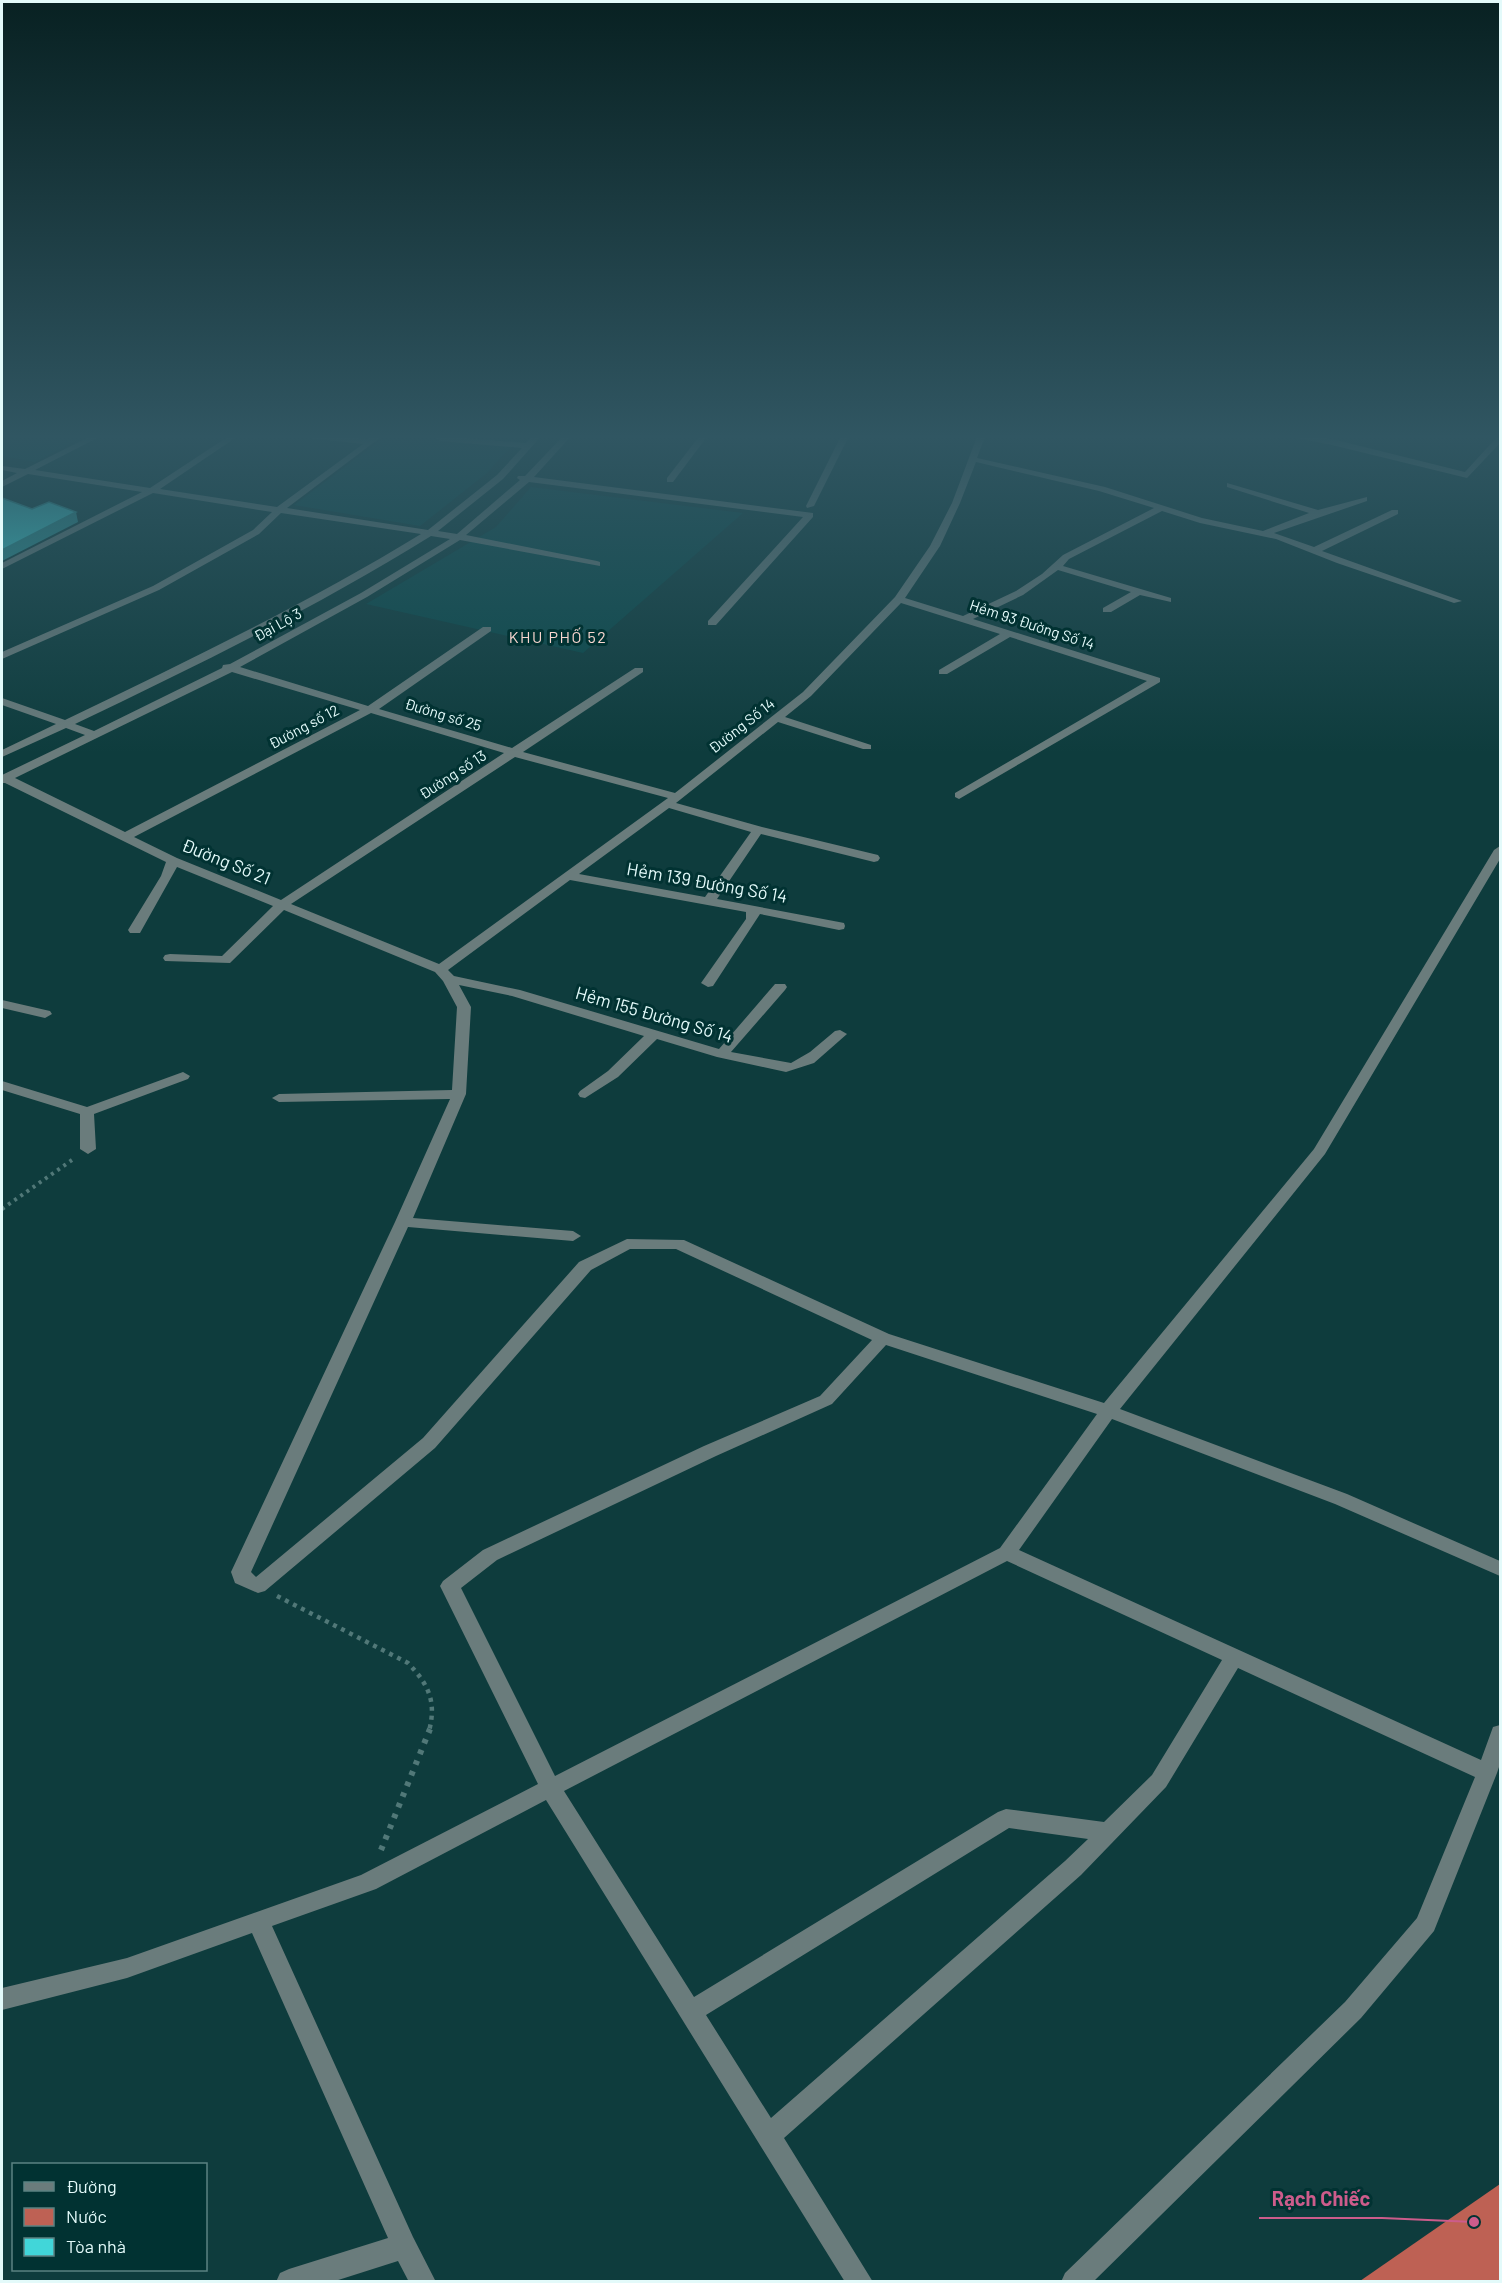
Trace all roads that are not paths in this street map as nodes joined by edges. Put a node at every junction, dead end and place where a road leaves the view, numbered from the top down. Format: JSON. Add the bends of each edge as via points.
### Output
{"nodes":[{"id":1,"x":53,"y":541,"type":"edge"},
{"id":2,"x":241,"y":541,"type":"edge"},
{"id":3,"x":417,"y":541,"type":"edge"},
{"id":4,"x":453,"y":541,"type":"edge"},
{"id":5,"x":477,"y":541,"type":"edge"},
{"id":6,"x":787,"y":541,"type":"edge"},
{"id":7,"x":938,"y":541,"type":"edge"},
{"id":8,"x":1098,"y":541,"type":"edge"},
{"id":9,"x":1289,"y":541,"type":"edge"},
{"id":10,"x":1336,"y":541,"type":"edge"},
{"id":11,"x":1314,"y":551,"type":"junction"},
{"id":12,"x":597,"y":564,"type":"dead end"},
{"id":13,"x":2,"y":566,"type":"edge"},
{"id":14,"x":1057,"y":567,"type":"junction"},
{"id":15,"x":1140,"y":591,"type":"junction"},
{"id":16,"x":899,"y":599,"type":"junction"},
{"id":17,"x":1168,"y":600,"type":"dead end"},
{"id":18,"x":1457,"y":601,"type":"dead end"},
{"id":19,"x":1107,"y":610,"type":"dead end"},
{"id":20,"x":965,"y":619,"type":"junction"},
{"id":21,"x":712,"y":623,"type":"dead end"},
{"id":22,"x":487,"y":629,"type":"dead end"},
{"id":23,"x":1008,"y":634,"type":"junction"},
{"id":24,"x":2,"y":656,"type":"edge"},
{"id":25,"x":201,"y":659,"type":"junction"},
{"id":26,"x":231,"y":668,"type":"junction"},
{"id":27,"x":639,"y":670,"type":"dead end"},
{"id":28,"x":943,"y":672,"type":"dead end"},
{"id":29,"x":2,"y":701,"type":"edge"},
{"id":30,"x":371,"y":709,"type":"junction"},
{"id":31,"x":776,"y":718,"type":"junction"},
{"id":32,"x":64,"y":725,"type":"junction"},
{"id":33,"x":96,"y":735,"type":"junction"},
{"id":34,"x":867,"y":747,"type":"dead end"},
{"id":35,"x":515,"y":753,"type":"junction"},
{"id":36,"x":2,"y":754,"type":"edge"},
{"id":37,"x":3,"y":779,"type":"edge"},
{"id":38,"x":959,"y":795,"type":"dead end"},
{"id":39,"x":672,"y":801,"type":"junction"},
{"id":40,"x":758,"y":830,"type":"junction"},
{"id":41,"x":125,"y":837,"type":"junction"},
{"id":42,"x":1500,"y":850,"type":"edge"},
{"id":43,"x":874,"y":858,"type":"dead end"},
{"id":44,"x":173,"y":861,"type":"junction"},
{"id":45,"x":568,"y":876,"type":"junction"},
{"id":46,"x":709,"y":901,"type":"junction"},
{"id":47,"x":283,"y":904,"type":"junction"},
{"id":48,"x":751,"y":910,"type":"junction"},
{"id":49,"x":839,"y":926,"type":"dead end"},
{"id":50,"x":135,"y":930,"type":"dead end"},
{"id":51,"x":170,"y":958,"type":"dead end"},
{"id":52,"x":445,"y":974,"type":"junction"},
{"id":53,"x":708,"y":983,"type":"dead end"},
{"id":54,"x":780,"y":987,"type":"dead end"},
{"id":55,"x":2,"y":1004,"type":"edge"},
{"id":56,"x":45,"y":1014,"type":"dead end"},
{"id":57,"x":654,"y":1034,"type":"junction"},
{"id":58,"x":840,"y":1034,"type":"dead end"},
{"id":59,"x":722,"y":1054,"type":"junction"},
{"id":60,"x":183,"y":1076,"type":"dead end"},
{"id":61,"x":2,"y":1085,"type":"edge"},
{"id":62,"x":459,"y":1094,"type":"junction"},
{"id":63,"x":585,"y":1094,"type":"dead end"},
{"id":64,"x":279,"y":1098,"type":"dead end"},
{"id":65,"x":87,"y":1112,"type":"junction"},
{"id":66,"x":87,"y":1149,"type":"road end"},
{"id":67,"x":403,"y":1222,"type":"junction"},
{"id":68,"x":573,"y":1236,"type":"dead end"},
{"id":69,"x":883,"y":1338,"type":"junction"},
{"id":70,"x":1108,"y":1411,"type":"junction"},
{"id":71,"x":1006,"y":1553,"type":"junction"},
{"id":72,"x":1500,"y":1569,"type":"edge"},
{"id":73,"x":1234,"y":1657,"type":"junction"},
{"id":74,"x":1500,"y":1733,"type":"edge"},
{"id":75,"x":1487,"y":1773,"type":"junction"},
{"id":76,"x":550,"y":1788,"type":"junction"},
{"id":77,"x":1108,"y":1832,"type":"junction"},
{"id":78,"x":258,"y":1921,"type":"junction"},
{"id":79,"x":2,"y":1999,"type":"edge"},
{"id":80,"x":690,"y":2012,"type":"junction"},
{"id":81,"x":768,"y":2136,"type":"junction"},
{"id":82,"x":404,"y":2246,"type":"junction"},
{"id":83,"x":289,"y":2282,"type":"edge"},
{"id":84,"x":423,"y":2282,"type":"edge"},
{"id":85,"x":860,"y":2282,"type":"edge"},
{"id":86,"x":1074,"y":2282,"type":"edge"}],
"edges":[{"from":1,"to":13,"type":"street"},
{"from":2,"to":24,"type":"street","via":[[156,588]]},
{"from":3,"to":25,"type":"street","name":"Đại Lộ 3"},
{"from":4,"to":26,"type":"street","name":"Đại Lộ 3"},
{"from":5,"to":12,"type":"street"},
{"from":6,"to":21,"type":"street"},
{"from":7,"to":16,"type":"street","name":"Đường Số 14"},
{"from":8,"to":14,"type":"street","via":[[1066,557]]},
{"from":9,"to":11,"type":"street"},
{"from":10,"to":11,"type":"street"},
{"from":11,"to":18,"type":"street"},
{"from":14,"to":15,"type":"street"},
{"from":14,"to":20,"type":"street","via":[[1001,604]]},
{"from":15,"to":17,"type":"street"},
{"from":15,"to":19,"type":"street"},
{"from":16,"to":20,"type":"street","name":"Hẻm 93 Đường Số 14"},
{"from":16,"to":31,"type":"street","name":"Đường Số 14","via":[[807,694]]},
{"from":20,"to":23,"type":"street","name":"Hẻm 93 Đường Số 14"},
{"from":22,"to":30,"type":"street","name":"Đường số 12"},
{"from":23,"to":28,"type":"street"},
{"from":23,"to":38,"type":"street","name":"Hẻm 93 Đường Số 14","via":[[1156,680]]},
{"from":25,"to":26,"type":"street","name":"Đường số 25"},
{"from":25,"to":32,"type":"street","name":"Đại Lộ 3"},
{"from":26,"to":30,"type":"street","name":"Đường số 25"},
{"from":26,"to":33,"type":"street","name":"Đại Lộ 3"},
{"from":27,"to":35,"type":"street","name":"Đường số 13"},
{"from":29,"to":32,"type":"street"},
{"from":30,"to":35,"type":"street","name":"Đường số 25"},
{"from":30,"to":41,"type":"street","name":"Đường số 12"},
{"from":31,"to":34,"type":"street"},
{"from":31,"to":39,"type":"street","name":"Đường Số 14"},
{"from":32,"to":33,"type":"street"},
{"from":32,"to":36,"type":"street","name":"Đại Lộ 3"},
{"from":33,"to":37,"type":"street","name":"Đại Lộ 3"},
{"from":35,"to":39,"type":"street","name":"Đường số 25"},
{"from":35,"to":47,"type":"street","name":"Đường số 13"},
{"from":37,"to":41,"type":"street","name":"Đường Số 21"},
{"from":39,"to":40,"type":"street","name":"Đường số 25"},
{"from":39,"to":45,"type":"street","name":"Đường Số 14"},
{"from":40,"to":43,"type":"street","name":"Đường số 25"},
{"from":40,"to":46,"type":"street"},
{"from":41,"to":44,"type":"street","name":"Đường Số 21"},
{"from":42,"to":70,"type":"street","via":[[1320,1151]]},
{"from":44,"to":47,"type":"street","name":"Đường Số 21"},
{"from":44,"to":50,"type":"street"},
{"from":45,"to":46,"type":"street","name":"Hẻm 139 Đường Số 14"},
{"from":45,"to":52,"type":"street","name":"Đường Số 14"},
{"from":46,"to":48,"type":"street","name":"Hẻm 139 Đường Số 14"},
{"from":47,"to":51,"type":"street","name":"Đường số 13","via":[[225,960]]},
{"from":47,"to":52,"type":"street","name":"Đường Số 21"},
{"from":48,"to":49,"type":"street","name":"Hẻm 139 Đường Số 14"},
{"from":48,"to":53,"type":"street","via":[[752,920]]},
{"from":52,"to":57,"type":"street","name":"Hẻm 155 Đường Số 14"},
{"from":52,"to":62,"type":"street","via":[[464,1007]]},
{"from":54,"to":59,"type":"street"},
{"from":55,"to":56,"type":"street"},
{"from":57,"to":59,"type":"street","name":"Hẻm 155 Đường Số 14"},
{"from":57,"to":63,"type":"street","via":[[613,1074]]},
{"from":58,"to":59,"type":"street","name":"Hẻm 155 Đường Số 14","via":[[796,1067]]},
{"from":60,"to":65,"type":"street"},
{"from":61,"to":65,"type":"street"},
{"from":62,"to":64,"type":"street"},
{"from":62,"to":67,"type":"street"},
{"from":65,"to":66,"type":"street"},
{"from":67,"to":68,"type":"street"},
{"from":67,"to":69,"type":"street","via":[[242,1572],[242,1578],[258,1586],[429,1443],[585,1266],[627,1244],[678,1244]]},
{"from":69,"to":70,"type":"street"},
{"from":69,"to":76,"type":"street","via":[[826,1400],[490,1555],[450,1586]]},
{"from":70,"to":71,"type":"street"},
{"from":70,"to":72,"type":"street","via":[[1341,1499]]},
{"from":71,"to":73,"type":"street"},
{"from":71,"to":76,"type":"street"},
{"from":73,"to":75,"type":"street"},
{"from":73,"to":77,"type":"street","via":[[1159,1781]]},
{"from":74,"to":75,"type":"street"},
{"from":75,"to":86,"type":"street","via":[[1426,1924],[1353,2010]]},
{"from":76,"to":78,"type":"street","via":[[368,1882]]},
{"from":76,"to":80,"type":"street"},
{"from":77,"to":80,"type":"street","via":[[1006,1818]]},
{"from":77,"to":81,"type":"street","via":[[1073,1868]]},
{"from":78,"to":79,"type":"street","via":[[127,1968]]},
{"from":78,"to":82,"type":"street"},
{"from":80,"to":81,"type":"street"},
{"from":81,"to":85,"type":"street"},
{"from":82,"to":83,"type":"street"},
{"from":82,"to":84,"type":"street"}]}
